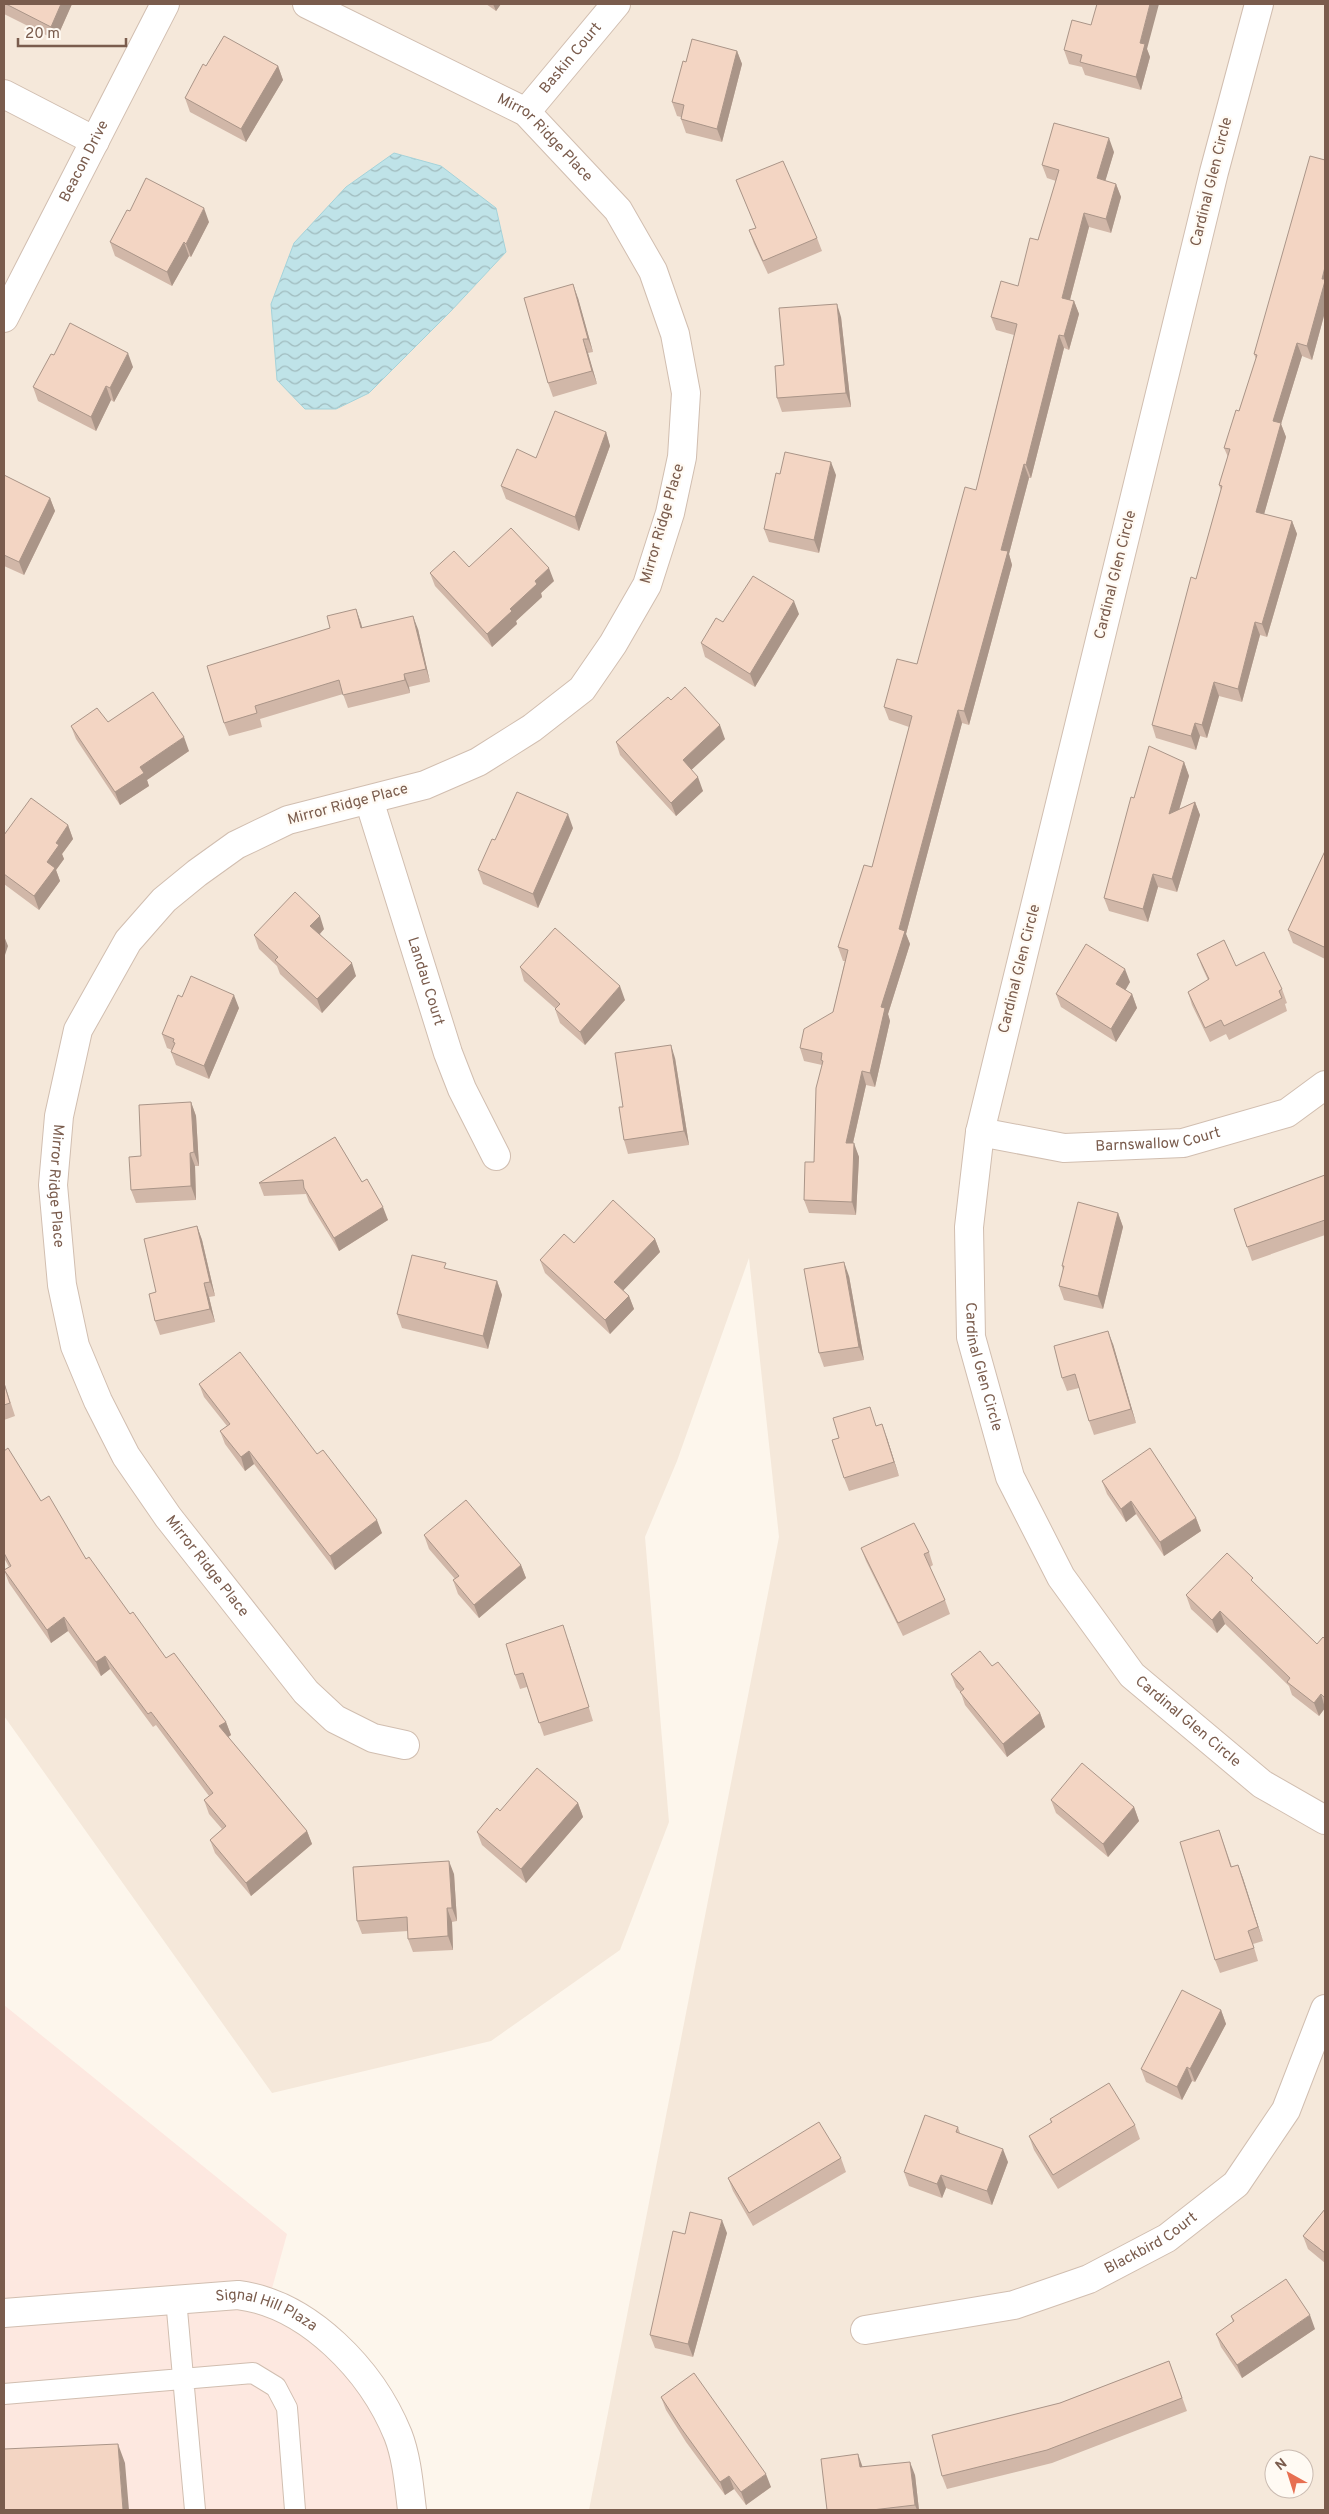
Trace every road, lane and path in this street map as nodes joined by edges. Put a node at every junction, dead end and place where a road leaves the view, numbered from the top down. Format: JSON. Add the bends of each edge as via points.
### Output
{"nodes":[{"id":1,"x":165,"y":4,"type":"edge"},
{"id":2,"x":306,"y":4,"type":"edge"},
{"id":3,"x":616,"y":4,"type":"edge"},
{"id":4,"x":1259,"y":4,"type":"edge"},
{"id":5,"x":4,"y":94,"type":"edge"},
{"id":6,"x":526,"y":112,"type":"junction"},
{"id":7,"x":95,"y":141,"type":"junction"},
{"id":8,"x":4,"y":318,"type":"edge"},
{"id":9,"x":369,"y":800,"type":"junction"},
{"id":10,"x":1325,"y":1085,"type":"edge"},
{"id":11,"x":980,"y":1132,"type":"junction"},
{"id":12,"x":496,"y":1156,"type":"dead end"},
{"id":13,"x":405,"y":1745,"type":"dead end"},
{"id":14,"x":1325,"y":1820,"type":"edge"},
{"id":15,"x":1325,"y":2009,"type":"edge"},
{"id":16,"x":176,"y":2299,"type":"junction"},
{"id":17,"x":4,"y":2313,"type":"edge"},
{"id":18,"x":865,"y":2330,"type":"dead end"},
{"id":19,"x":182,"y":2379,"type":"junction"},
{"id":20,"x":4,"y":2394,"type":"edge"},
{"id":21,"x":194,"y":2510,"type":"edge"},
{"id":22,"x":295,"y":2510,"type":"edge"},
{"id":23,"x":412,"y":2510,"type":"edge"}],
"edges":[{"from":1,"to":7,"type":"street","name":"Beacon Drive"},
{"from":2,"to":6,"type":"street","name":"Mirror Ridge Place"},
{"from":3,"to":6,"type":"street","name":"Baskin Court"},
{"from":4,"to":11,"type":"street","name":"Cardinal Glen Circle","via":[[1214,172]]},
{"from":5,"to":7,"type":"street"},
{"from":6,"to":9,"type":"street","name":"Mirror Ridge Place","via":[[618,210],[653,271],[675,334],[686,393],[682,457],[670,512],[647,585],[613,644],[582,688],[532,728],[478,762],[425,785]]},
{"from":7,"to":8,"type":"street","name":"Beacon Drive"},
{"from":9,"to":12,"type":"street","name":"Landau Court","via":[[448,1053]]},
{"from":9,"to":13,"type":"street","name":"Mirror Ridge Place","via":[[288,820],[236,844],[164,900],[128,941],[78,1030],[59,1116],[53,1184],[62,1286],[75,1346],[126,1456],[168,1517],[306,1692],[335,1719],[372,1738]]},
{"from":10,"to":11,"type":"street","name":"Barnswallow Court","via":[[1287,1113],[1183,1143],[1064,1148]]},
{"from":11,"to":14,"type":"street","name":"Cardinal Glen Circle","via":[[969,1226],[971,1337],[1010,1477],[1061,1577],[1132,1675],[1262,1784]]},
{"from":15,"to":18,"type":"street","name":"Blackbird Court","via":[[1286,2110],[1236,2184],[1167,2238],[1089,2279],[1014,2305]]},
{"from":16,"to":17,"type":"street","name":"Signal Hill Plaza"},
{"from":16,"to":19,"type":"lane"},
{"from":16,"to":23,"type":"street","name":"Signal Hill Plaza","via":[[256,2298],[301,2316],[354,2362],[377,2393],[399,2436]]},
{"from":19,"to":20,"type":"lane"},
{"from":19,"to":21,"type":"lane"},
{"from":19,"to":22,"type":"lane","via":[[253,2373],[276,2387],[287,2408]]}]}
